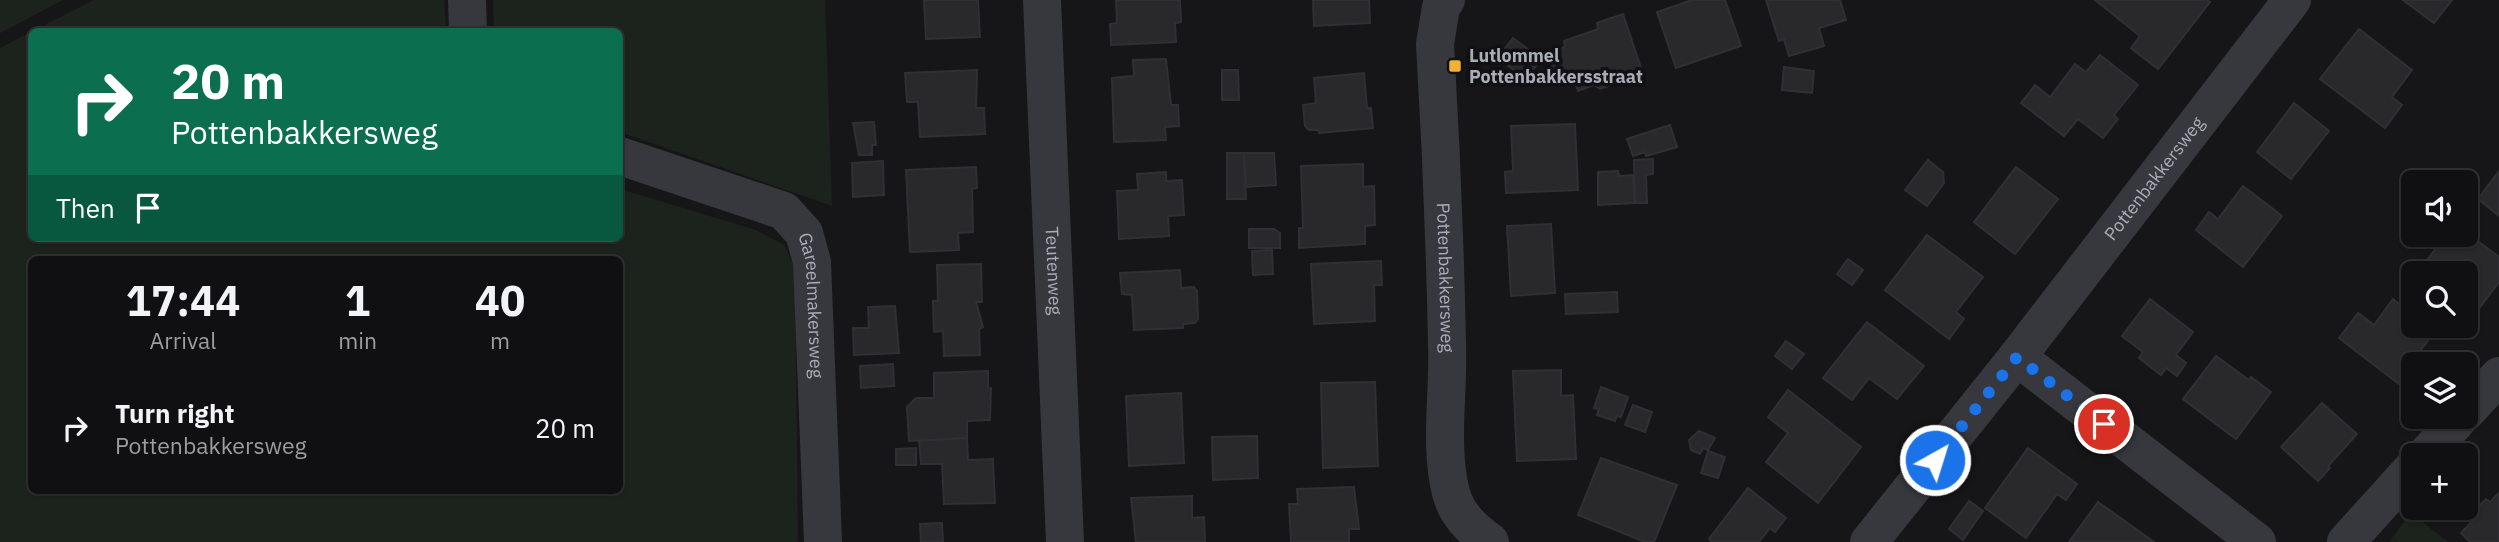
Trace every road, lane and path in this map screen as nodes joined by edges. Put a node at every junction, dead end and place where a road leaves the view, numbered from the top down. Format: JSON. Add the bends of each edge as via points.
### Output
{"nodes":[{"id":1,"x":467,"y":0,"type":"edge"},
{"id":2,"x":1042,"y":0,"type":"edge"},
{"id":3,"x":1446,"y":0,"type":"edge"},
{"id":4,"x":2292,"y":0,"type":"edge"},
{"id":5,"x":468,"y":28,"type":"edge"},
{"id":6,"x":623,"y":157,"type":"edge"},
{"id":7,"x":2017,"y":357,"type":"junction"},
{"id":8,"x":2499,"y":376,"type":"edge"},
{"id":9,"x":2478,"y":399,"type":"edge"},
{"id":10,"x":2449,"y":429,"type":"edge"},
{"id":11,"x":2437,"y":443,"type":"edge"},
{"id":12,"x":2401,"y":481,"type":"edge"},
{"id":13,"x":823,"y":542,"type":"edge"},
{"id":14,"x":1065,"y":542,"type":"edge"},
{"id":15,"x":1490,"y":542,"type":"edge"},
{"id":16,"x":1869,"y":542,"type":"edge"},
{"id":17,"x":2257,"y":542,"type":"edge"},
{"id":18,"x":2346,"y":542,"type":"edge"}],
"edges":[{"from":1,"to":5,"type":"street"},
{"from":2,"to":14,"type":"street","name":"Teutenweg"},
{"from":3,"to":15,"type":"street","name":"Pottenbakkersweg","via":[[1440,7],[1435,44],[1448,345],[1447,465],[1459,513]]},
{"from":4,"to":7,"type":"street","name":"Pottenbakkersweg"},
{"from":6,"to":13,"type":"street","name":"Gareelmakersweg","via":[[784,211],[804,233],[812,262]]},
{"from":7,"to":16,"type":"street","name":"Pottenbakkersweg"},
{"from":7,"to":17,"type":"street"},
{"from":8,"to":9,"type":"street"},
{"from":10,"to":11,"type":"street"},
{"from":12,"to":18,"type":"street"}]}
